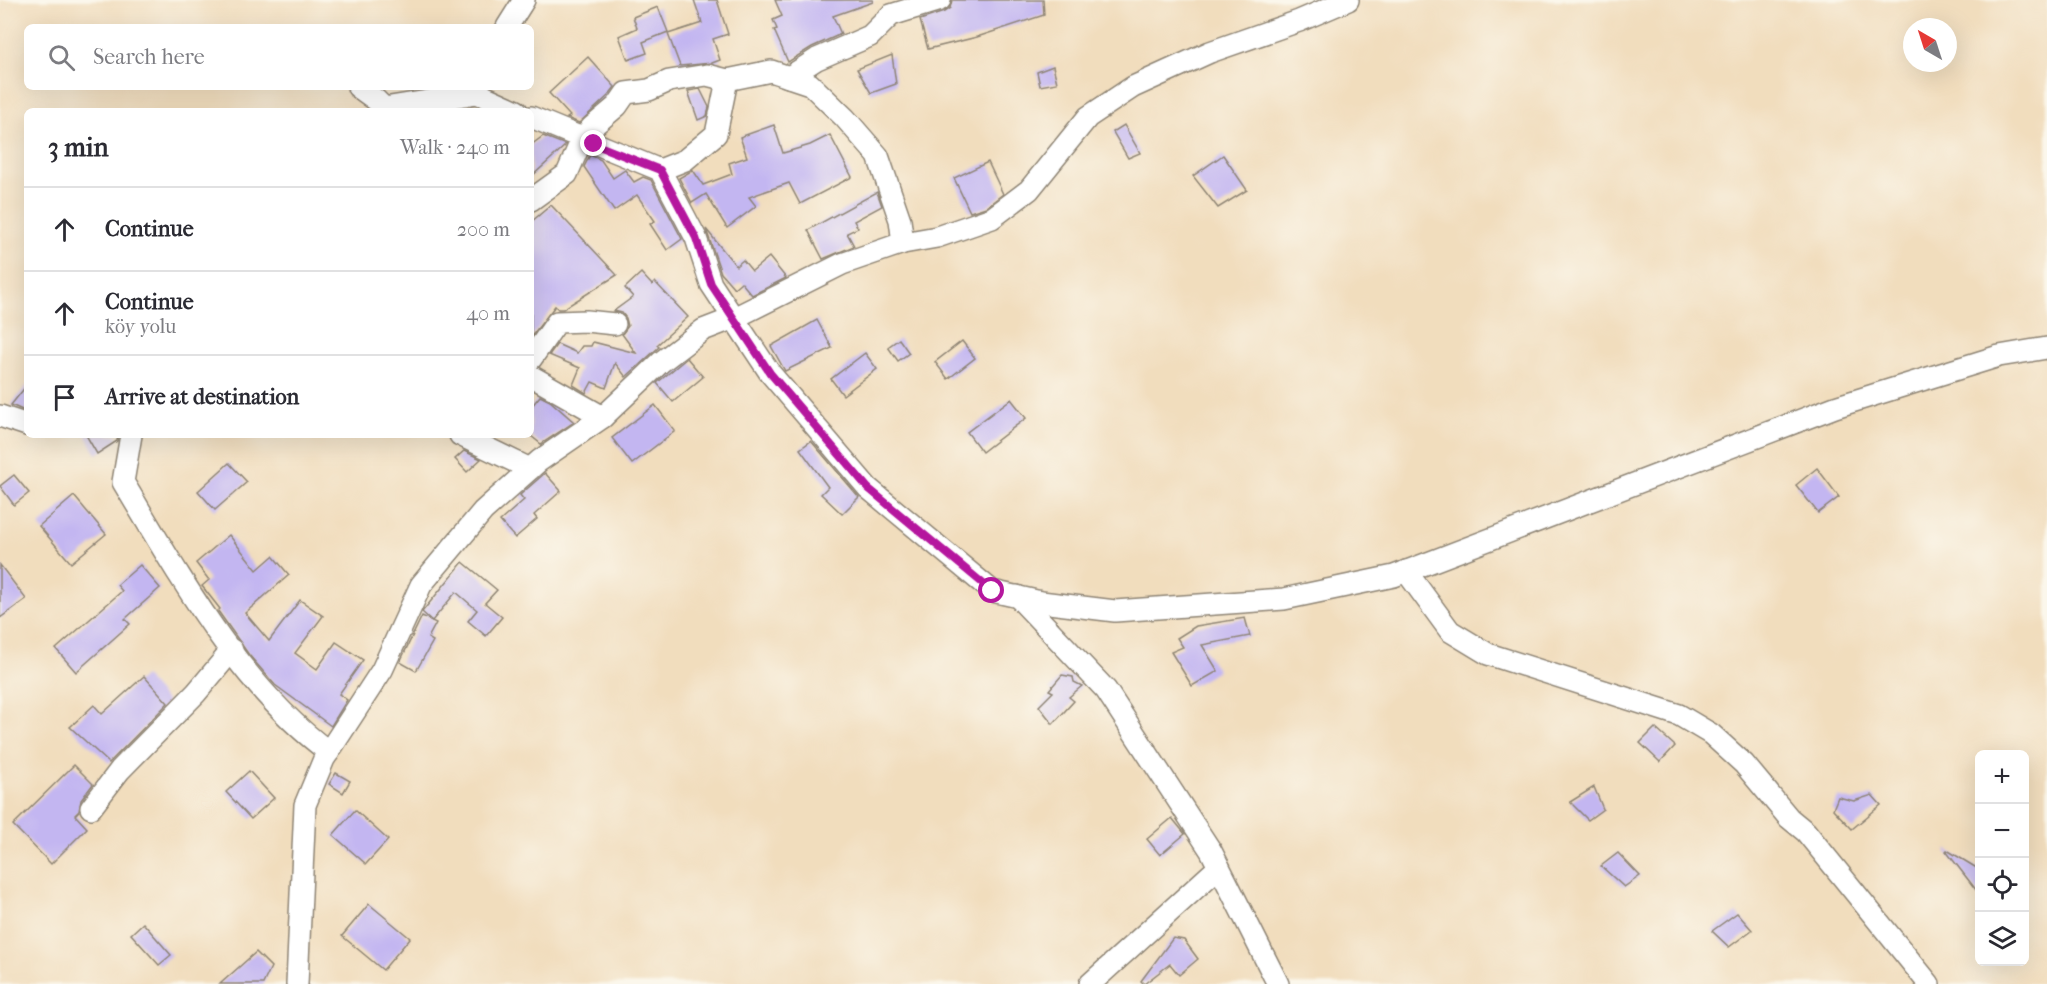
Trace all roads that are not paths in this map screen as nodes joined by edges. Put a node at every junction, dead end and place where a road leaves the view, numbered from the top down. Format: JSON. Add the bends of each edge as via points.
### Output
{"nodes":[{"id":1,"x":524,"y":0,"type":"edge"},
{"id":2,"x":940,"y":0,"type":"edge"},
{"id":3,"x":1348,"y":0,"type":"edge"},
{"id":4,"x":889,"y":7,"type":"edge"},
{"id":5,"x":509,"y":24,"type":"edge"},
{"id":6,"x":789,"y":77,"type":"junction"},
{"id":7,"x":727,"y":80,"type":"junction"},
{"id":8,"x":362,"y":90,"type":"edge"},
{"id":9,"x":478,"y":90,"type":"edge"},
{"id":10,"x":381,"y":108,"type":"edge"},
{"id":11,"x":392,"y":108,"type":"edge"},
{"id":12,"x":511,"y":108,"type":"edge"},
{"id":13,"x":534,"y":118,"type":"edge"},
{"id":14,"x":582,"y":139,"type":"junction"},
{"id":15,"x":660,"y":170,"type":"junction"},
{"id":16,"x":534,"y":198,"type":"edge"},
{"id":17,"x":903,"y":243,"type":"junction"},
{"id":18,"x":734,"y":318,"type":"junction"},
{"id":19,"x":615,"y":324,"type":"dead end"},
{"id":20,"x":2047,"y":348,"type":"edge"},
{"id":21,"x":534,"y":355,"type":"edge"},
{"id":22,"x":534,"y":378,"type":"edge"},
{"id":23,"x":0,"y":416,"type":"edge"},
{"id":24,"x":603,"y":417,"type":"junction"},
{"id":25,"x":24,"y":424,"type":"edge"},
{"id":26,"x":130,"y":438,"type":"edge"},
{"id":27,"x":466,"y":438,"type":"edge"},
{"id":28,"x":530,"y":469,"type":"junction"},
{"id":29,"x":1406,"y":571,"type":"junction"},
{"id":30,"x":1017,"y":596,"type":"junction"},
{"id":31,"x":232,"y":650,"type":"junction"},
{"id":32,"x":329,"y":752,"type":"junction"},
{"id":33,"x":91,"y":808,"type":"dead end"},
{"id":34,"x":1219,"y":867,"type":"junction"},
{"id":35,"x":297,"y":984,"type":"edge"},
{"id":36,"x":1090,"y":984,"type":"edge"},
{"id":37,"x":1278,"y":984,"type":"edge"},
{"id":38,"x":1929,"y":984,"type":"edge"}],
"edges":[{"from":1,"to":5,"type":"street"},
{"from":2,"to":4,"type":"street"},
{"from":3,"to":17,"type":"street","via":[[1210,52],[1133,87],[1088,117],[1029,190],[992,218],[937,237]]},
{"from":4,"to":6,"type":"street","via":[[870,36],[817,59]]},
{"from":6,"to":7,"type":"street","via":[[771,71]]},
{"from":6,"to":17,"type":"street","via":[[810,84],[878,156],[900,220]]},
{"from":7,"to":14,"type":"street","via":[[707,75],[626,93]]},
{"from":7,"to":15,"type":"street","via":[[716,134],[685,160]]},
{"from":8,"to":10,"type":"street"},
{"from":9,"to":11,"type":"street"},
{"from":9,"to":12,"type":"street"},
{"from":13,"to":14,"type":"street"},
{"from":14,"to":15,"type":"street"},
{"from":14,"to":16,"type":"street","via":[[567,174]]},
{"from":15,"to":18,"type":"street","via":[[696,238],[711,284]]},
{"from":17,"to":18,"type":"street","via":[[842,264]]},
{"from":18,"to":24,"type":"street","via":[[703,330],[661,362]]},
{"from":18,"to":30,"type":"street","via":[[770,373],[868,488],[992,591]]},
{"from":19,"to":21,"type":"street","via":[[558,322]]},
{"from":20,"to":29,"type":"street","via":[[1999,356],[1834,407]]},
{"from":22,"to":24,"type":"street"},
{"from":23,"to":25,"type":"street"},
{"from":24,"to":28,"type":"street"},
{"from":26,"to":31,"type":"street","via":[[123,482],[193,597]]},
{"from":27,"to":28,"type":"street"},
{"from":28,"to":32,"type":"street","via":[[483,511],[420,585],[382,670]]},
{"from":29,"to":30,"type":"street","via":[[1284,599],[1115,611]]},
{"from":29,"to":38,"type":"street","via":[[1450,631],[1488,654],[1679,715],[1712,734],[1806,832]]},
{"from":30,"to":34,"type":"street","via":[[1106,690]]},
{"from":31,"to":32,"type":"street","via":[[264,694]]},
{"from":31,"to":33,"type":"street"},
{"from":32,"to":35,"type":"street","via":[[305,805]]},
{"from":34,"to":36,"type":"street"},
{"from":34,"to":37,"type":"street"}]}
